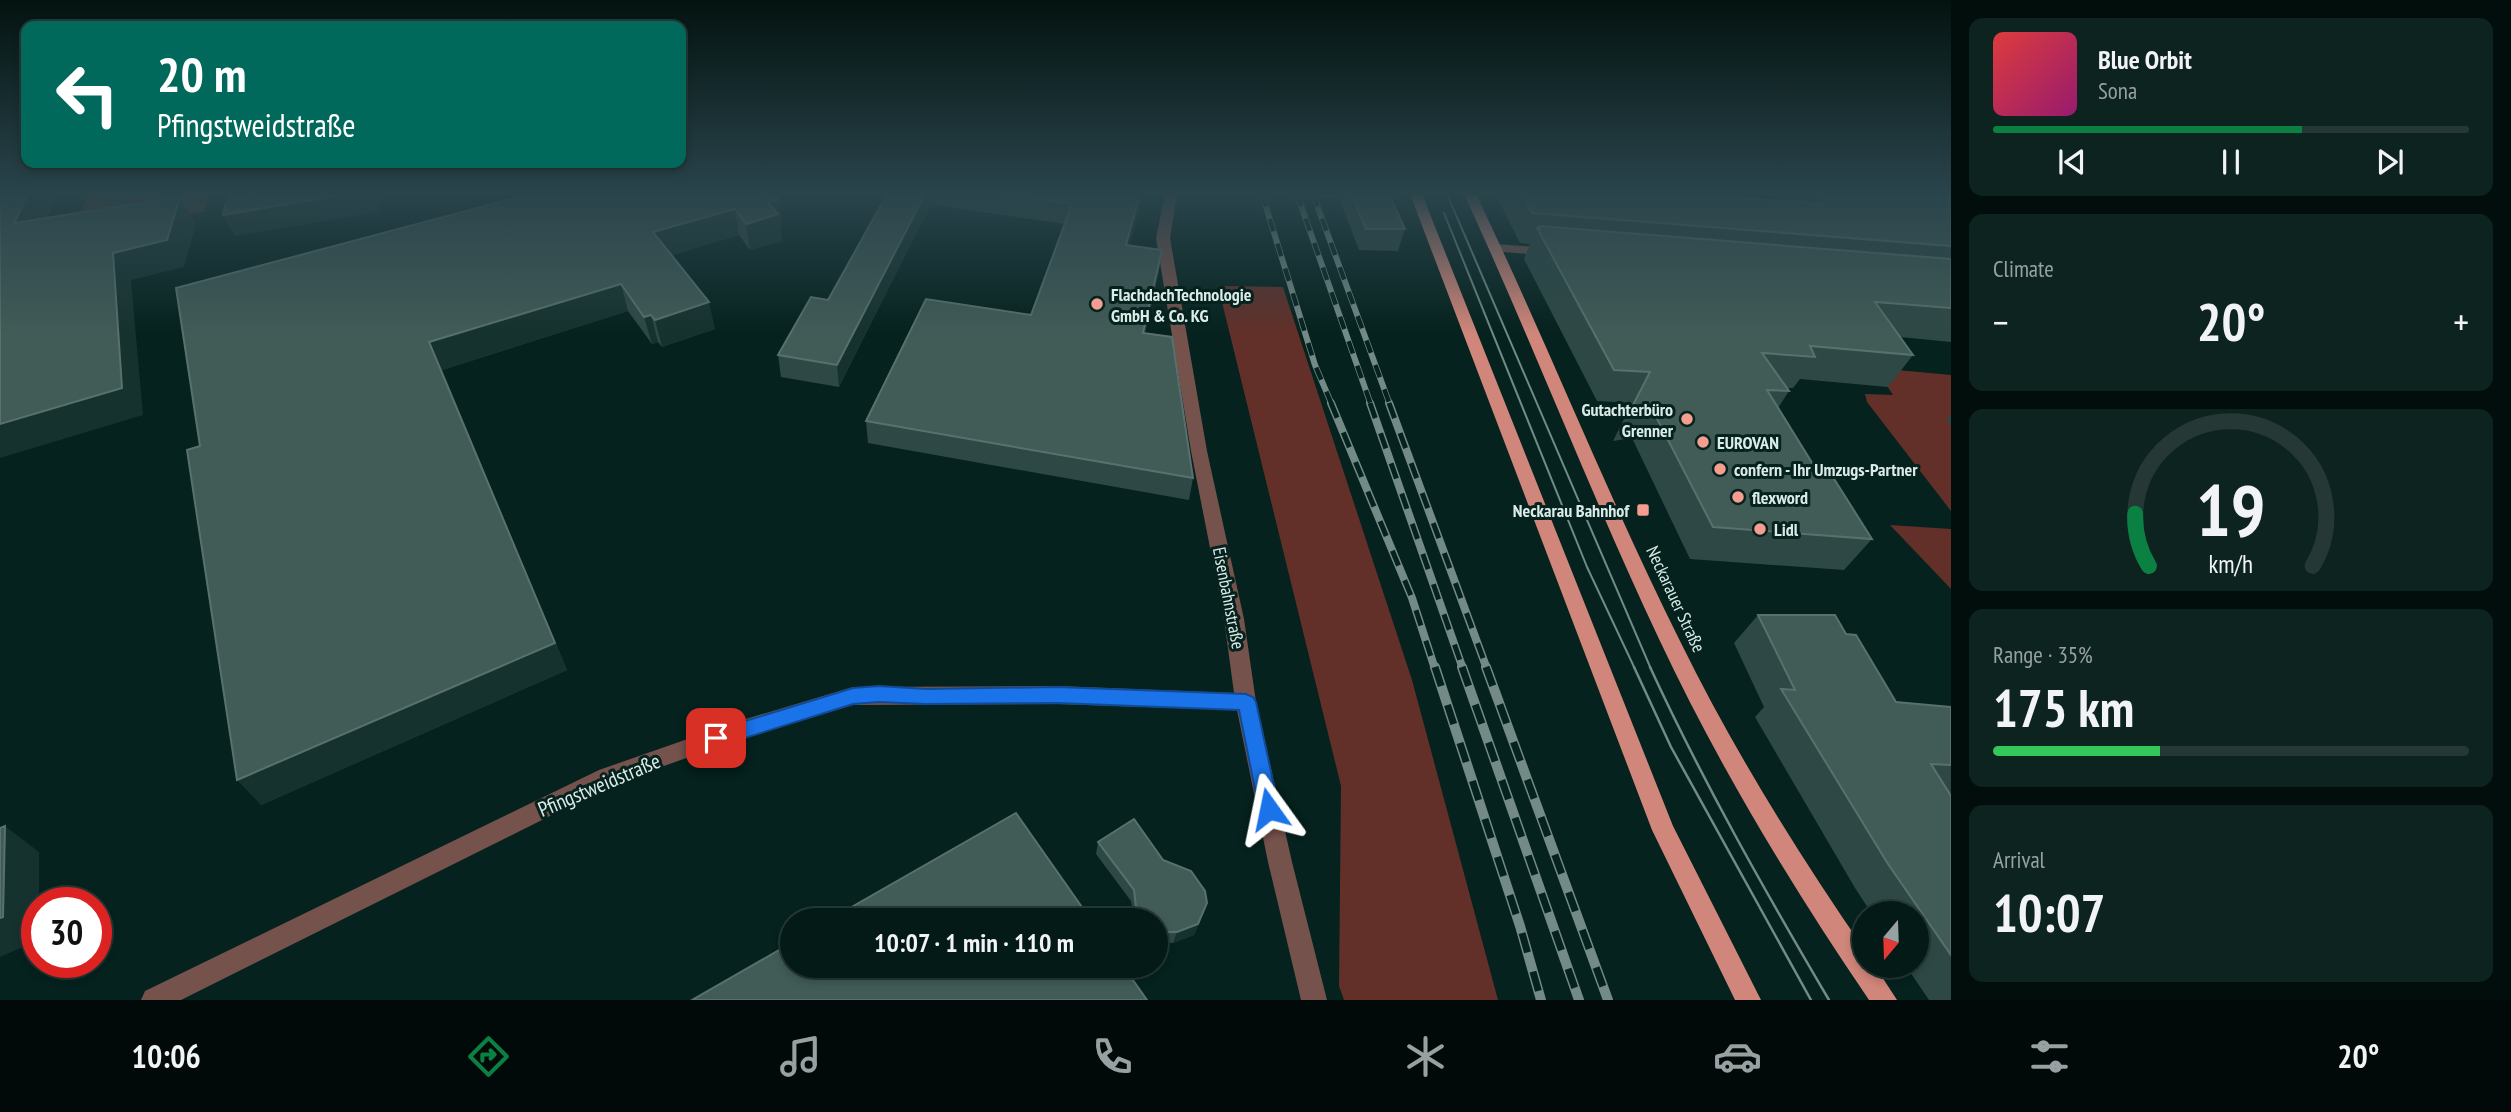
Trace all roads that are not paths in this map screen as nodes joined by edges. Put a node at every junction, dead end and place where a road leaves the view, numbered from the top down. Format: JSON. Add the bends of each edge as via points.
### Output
{"nodes":[{"id":1,"x":1163,"y":241,"type":"edge"},
{"id":2,"x":1434,"y":241,"type":"edge"},
{"id":3,"x":1492,"y":241,"type":"edge"},
{"id":4,"x":1496,"y":248,"type":"junction"},
{"id":5,"x":1562,"y":253,"type":"edge"},
{"id":6,"x":1246,"y":702,"type":"junction"},
{"id":7,"x":154,"y":1000,"type":"edge"},
{"id":8,"x":1314,"y":1000,"type":"edge"},
{"id":9,"x":1748,"y":1000,"type":"edge"},
{"id":10,"x":1884,"y":1000,"type":"edge"}],
"edges":[{"from":1,"to":6,"type":"street","name":"Eisenbahnstraße"},
{"from":2,"to":9,"type":"main road","via":[[1663,830]]},
{"from":3,"to":4,"type":"main road","name":"Neckarauer Straße"},
{"from":4,"to":5,"type":"street"},
{"from":4,"to":10,"type":"main road","name":"Neckarauer Straße","via":[[1665,631],[1709,719],[1799,875]]},
{"from":6,"to":7,"type":"street","name":"Pfingstweidstraße","via":[[1057,695],[853,696],[607,777]]},
{"from":6,"to":8,"type":"street","name":"Eisenbahnstraße"}]}
